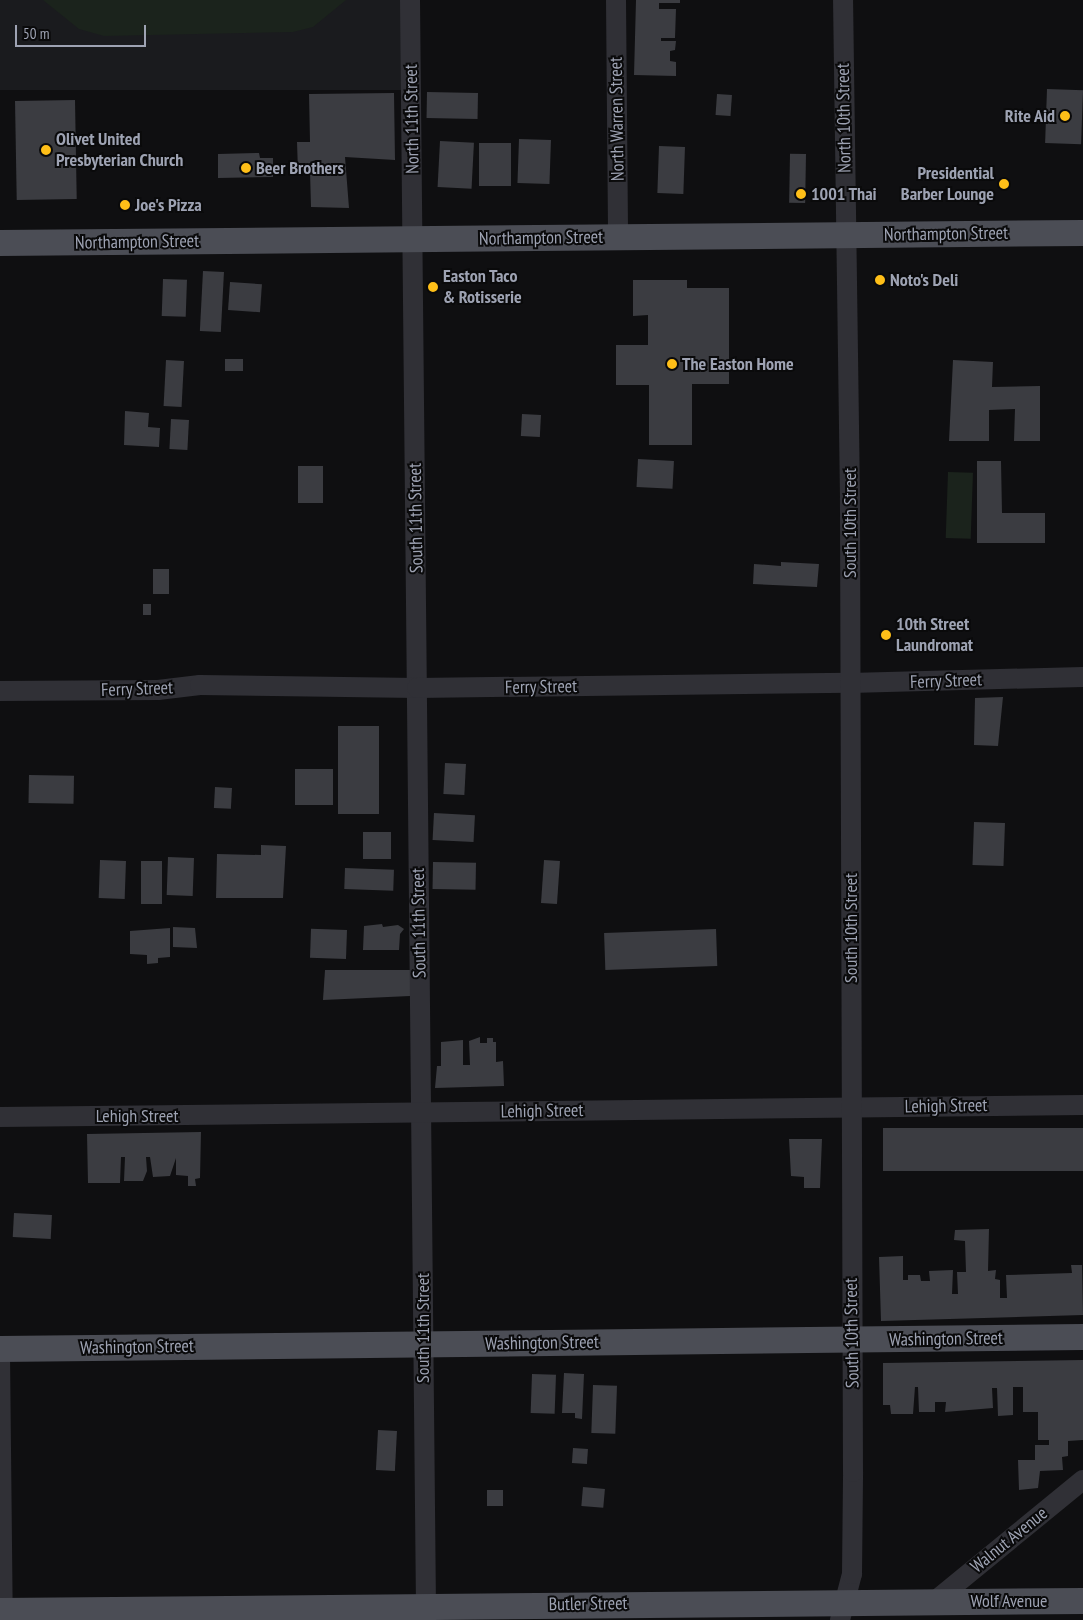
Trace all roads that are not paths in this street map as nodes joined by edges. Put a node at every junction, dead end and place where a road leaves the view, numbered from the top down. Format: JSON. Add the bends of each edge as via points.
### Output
{"nodes":[{"id":1,"x":410,"y":0,"type":"edge"},
{"id":2,"x":616,"y":0,"type":"edge"},
{"id":3,"x":843,"y":0,"type":"edge"},
{"id":4,"x":1083,"y":233,"type":"edge"},
{"id":5,"x":845,"y":235,"type":"junction"},
{"id":6,"x":618,"y":237,"type":"junction"},
{"id":7,"x":413,"y":239,"type":"junction"},
{"id":8,"x":0,"y":243,"type":"edge"},
{"id":9,"x":1083,"y":677,"type":"edge"},
{"id":10,"x":850,"y":683,"type":"junction"},
{"id":11,"x":417,"y":688,"type":"junction"},
{"id":12,"x":0,"y":692,"type":"edge"},
{"id":13,"x":1083,"y":1105,"type":"edge"},
{"id":14,"x":851,"y":1107,"type":"junction"},
{"id":15,"x":421,"y":1113,"type":"junction"},
{"id":16,"x":0,"y":1117,"type":"edge"},
{"id":17,"x":1083,"y":1337,"type":"edge"},
{"id":18,"x":852,"y":1340,"type":"junction"},
{"id":19,"x":423,"y":1344,"type":"junction"},
{"id":20,"x":0,"y":1349,"type":"edge"},
{"id":21,"x":0,"y":1353,"type":"edge"},
{"id":22,"x":1083,"y":1480,"type":"edge"},
{"id":23,"x":935,"y":1600,"type":"junction"},
{"id":24,"x":1083,"y":1601,"type":"edge"},
{"id":25,"x":426,"y":1606,"type":"junction"},
{"id":26,"x":842,"y":1611,"type":"edge"},
{"id":27,"x":644,"y":1612,"type":"edge"},
{"id":28,"x":2,"y":1614,"type":"edge"}],
"edges":[{"from":1,"to":7,"type":"street","name":"North 11th Street"},
{"from":2,"to":6,"type":"street","name":"North Warren Street"},
{"from":3,"to":5,"type":"street","name":"North 10th Street"},
{"from":4,"to":5,"type":"main road","name":"Northampton Street"},
{"from":5,"to":6,"type":"main road","name":"Northampton Street"},
{"from":5,"to":10,"type":"street","name":"South 10th Street"},
{"from":6,"to":7,"type":"main road","name":"Northampton Street"},
{"from":7,"to":8,"type":"main road","name":"Northampton Street"},
{"from":7,"to":11,"type":"street","name":"South 11th Street"},
{"from":9,"to":10,"type":"street","name":"Ferry Street"},
{"from":10,"to":11,"type":"street","name":"Ferry Street"},
{"from":10,"to":14,"type":"street","name":"South 10th Street"},
{"from":11,"to":12,"type":"street","name":"Ferry Street","via":[[200,685],[158,690]]},
{"from":11,"to":15,"type":"street","name":"South 11th Street"},
{"from":13,"to":14,"type":"street","name":"Lehigh Street"},
{"from":14,"to":15,"type":"street","name":"Lehigh Street"},
{"from":14,"to":18,"type":"street","name":"South 10th Street"},
{"from":15,"to":16,"type":"street","name":"Lehigh Street"},
{"from":15,"to":19,"type":"street","name":"South 11th Street"},
{"from":17,"to":18,"type":"main road","name":"Washington Street"},
{"from":18,"to":19,"type":"main road","name":"Washington Street"},
{"from":18,"to":26,"type":"street","name":"South 10th Street","via":[[852,1574]]},
{"from":19,"to":20,"type":"main road","name":"Washington Street"},
{"from":19,"to":25,"type":"street","name":"South 11th Street"},
{"from":21,"to":28,"type":"street"},
{"from":22,"to":23,"type":"street","name":"Walnut Avenue"},
{"from":23,"to":24,"type":"main road","name":"Wolf Avenue"},
{"from":23,"to":26,"type":"main road","name":"Butler Street"},
{"from":25,"to":27,"type":"main road","name":"Butler Street"},
{"from":25,"to":28,"type":"main road","name":"Butler Street"},
{"from":26,"to":27,"type":"main road","name":"Butler Street"}]}
